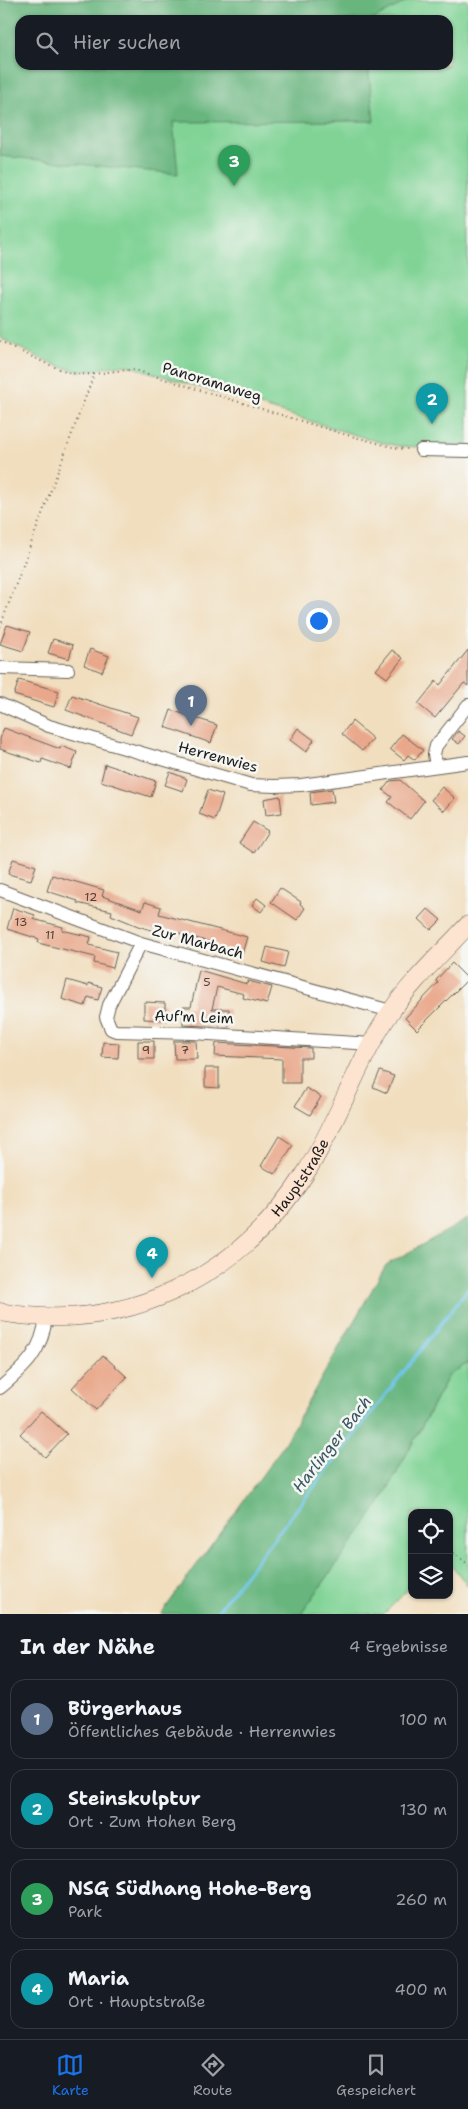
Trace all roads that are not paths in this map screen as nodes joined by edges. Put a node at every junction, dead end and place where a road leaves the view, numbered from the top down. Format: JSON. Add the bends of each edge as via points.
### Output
{"nodes":[{"id":1,"x":421,"y":450,"type":"road end"},
{"id":2,"x":468,"y":451,"type":"edge"},
{"id":3,"x":0,"y":668,"type":"edge"},
{"id":4,"x":68,"y":670,"type":"dead end"},
{"id":5,"x":0,"y":704,"type":"edge"},
{"id":6,"x":468,"y":705,"type":"edge"},
{"id":7,"x":468,"y":762,"type":"edge"},
{"id":8,"x":436,"y":766,"type":"junction"},
{"id":9,"x":0,"y":890,"type":"edge"},
{"id":10,"x":468,"y":925,"type":"edge"},
{"id":11,"x":141,"y":943,"type":"junction"},
{"id":12,"x":391,"y":1011,"type":"junction"},
{"id":13,"x":372,"y":1044,"type":"junction"},
{"id":14,"x":0,"y":1312,"type":"edge"},
{"id":15,"x":46,"y":1317,"type":"junction"},
{"id":16,"x":0,"y":1388,"type":"edge"}],
"edges":[{"from":1,"to":2,"type":"street"},
{"from":3,"to":4,"type":"street"},
{"from":5,"to":8,"type":"street","name":"Herrenwies","via":[[49,726],[251,785],[301,784]]},
{"from":6,"to":8,"type":"street","via":[[436,746]]},
{"from":7,"to":8,"type":"street","name":"Herrenwies"},
{"from":9,"to":11,"type":"street","name":"Zur Marbach"},
{"from":10,"to":12,"type":"street","name":"Hauptstraße"},
{"from":11,"to":12,"type":"street","name":"Zur Marbach"},
{"from":11,"to":13,"type":"street","name":"Auf'm Leim","via":[[109,1005],[106,1017],[111,1029]]},
{"from":12,"to":13,"type":"street","name":"Hauptstraße"},
{"from":13,"to":15,"type":"street","name":"Hauptstraße","via":[[305,1174],[247,1244],[208,1273],[152,1300],[94,1314]]},
{"from":14,"to":15,"type":"street","name":"Hauptstraße"},
{"from":15,"to":16,"type":"street","via":[[44,1334],[36,1351],[26,1366]]}]}
